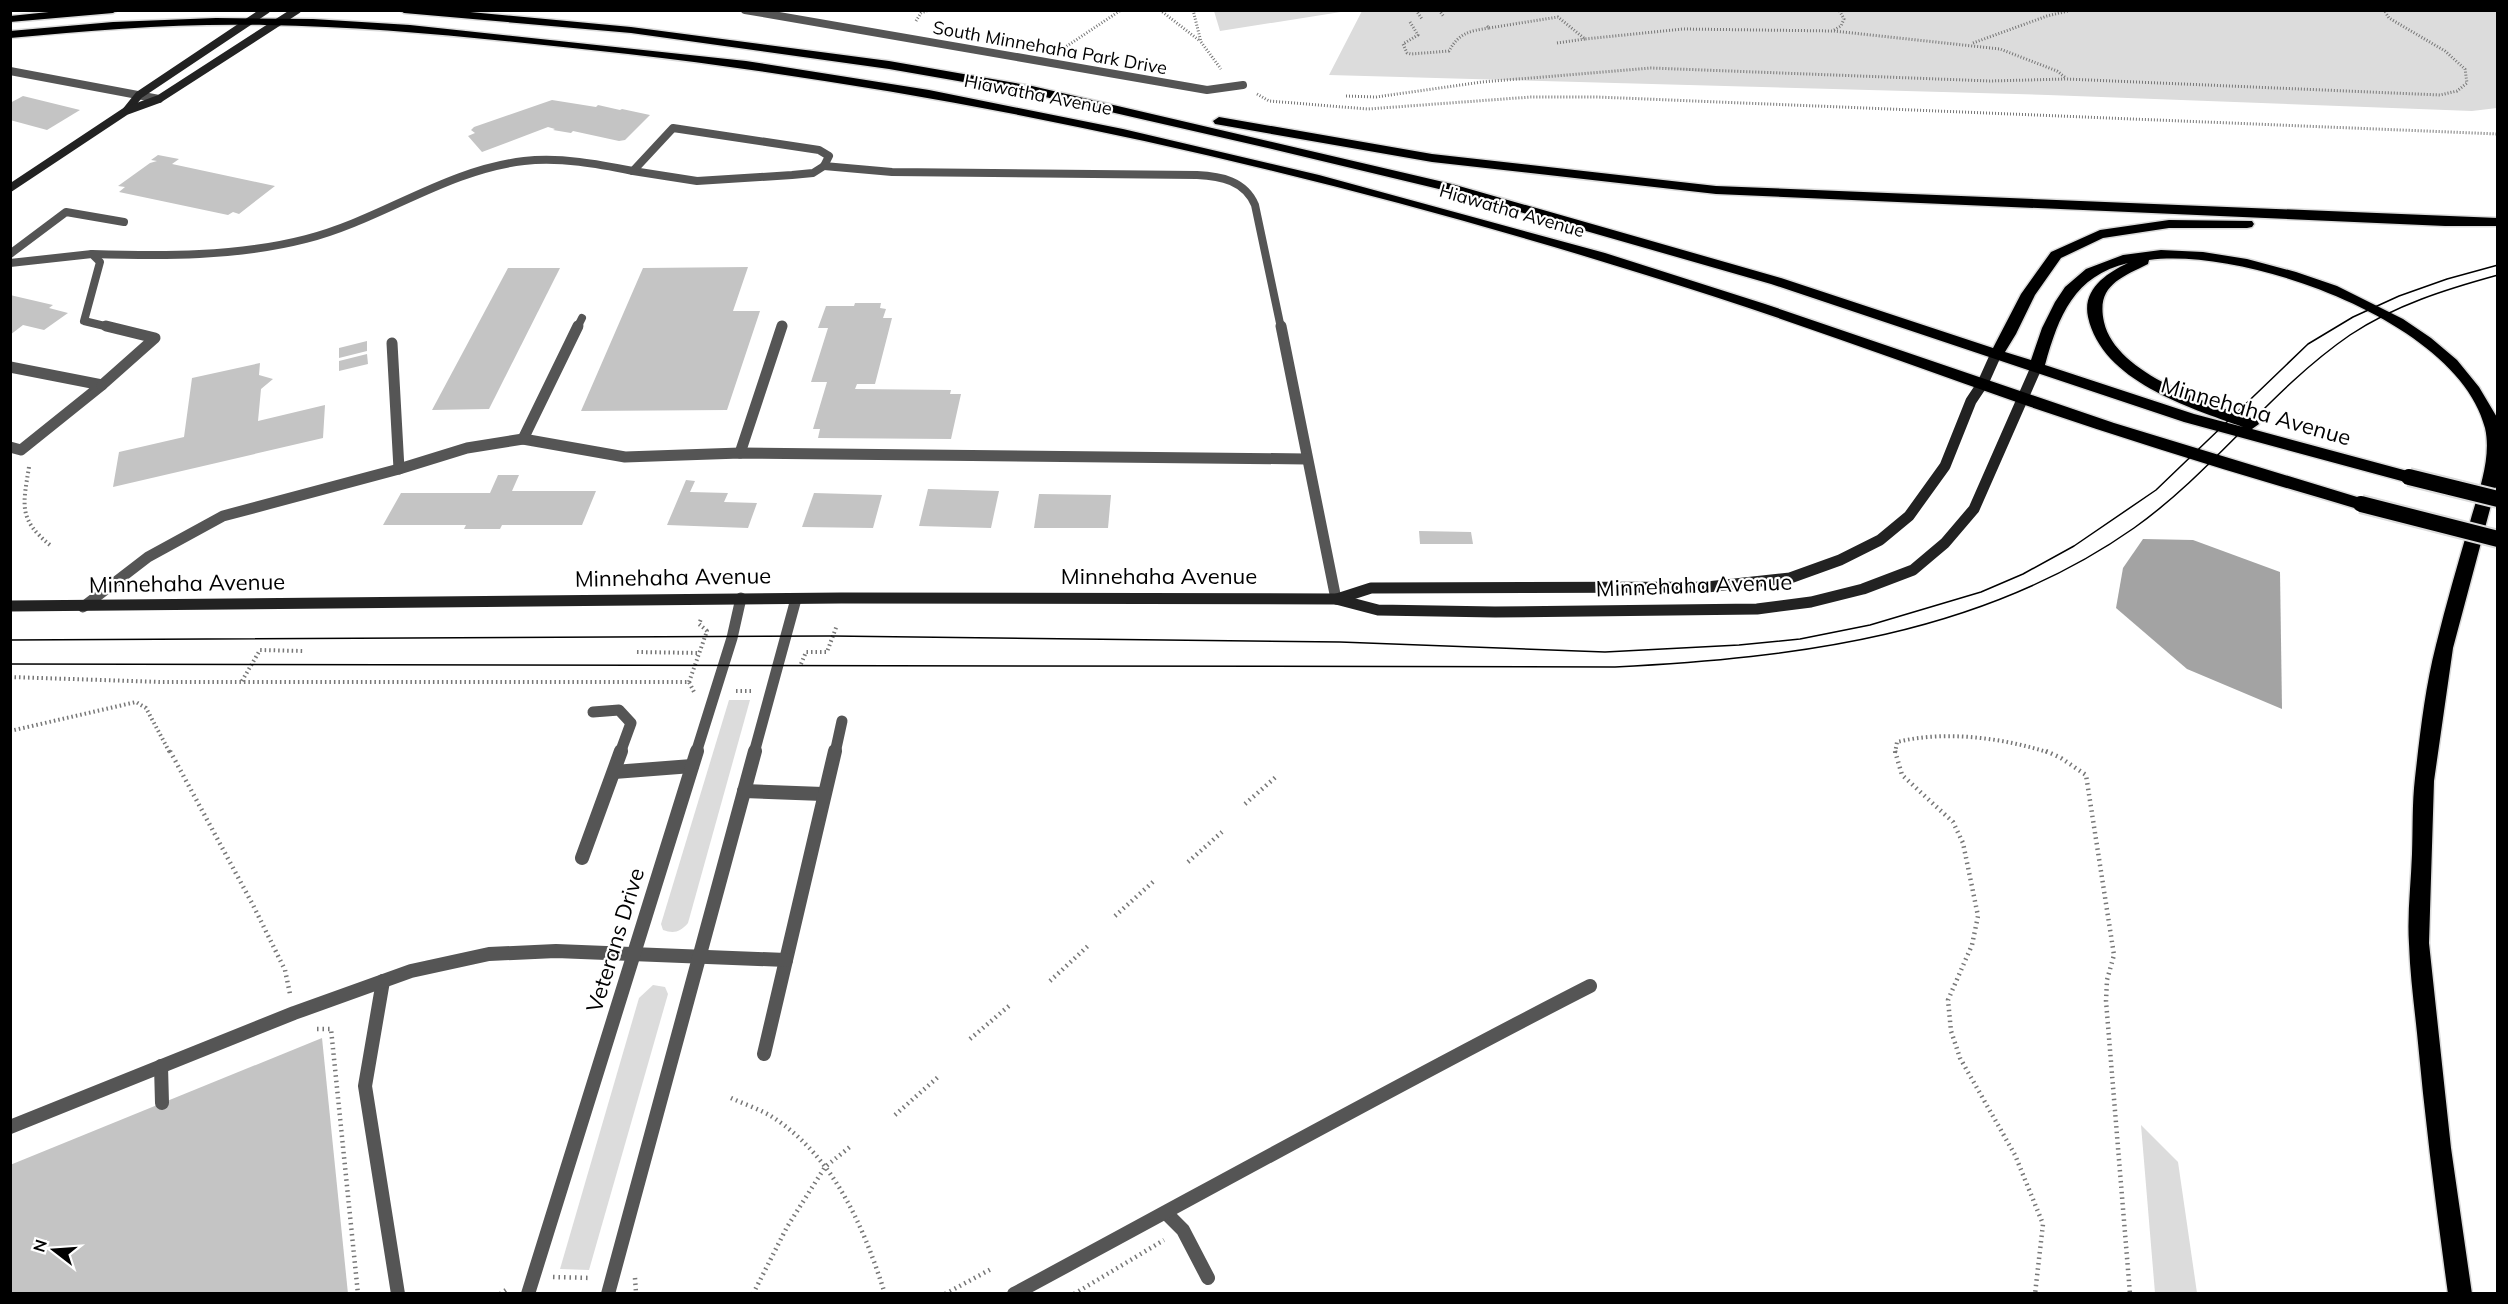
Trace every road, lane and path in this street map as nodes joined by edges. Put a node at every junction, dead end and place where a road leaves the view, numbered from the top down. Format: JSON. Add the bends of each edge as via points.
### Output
{"nodes":[{"id":1,"x":113,"y":10,"type":"edge"},
{"id":2,"x":266,"y":10,"type":"edge"},
{"id":3,"x":297,"y":10,"type":"edge"},
{"id":4,"x":404,"y":10,"type":"edge"},
{"id":5,"x":745,"y":10,"type":"edge"},
{"id":6,"x":929,"y":10,"type":"edge"},
{"id":7,"x":1121,"y":10,"type":"edge"},
{"id":8,"x":1160,"y":10,"type":"edge"},
{"id":9,"x":1193,"y":10,"type":"edge"},
{"id":10,"x":1416,"y":10,"type":"edge"},
{"id":11,"x":1439,"y":10,"type":"edge"},
{"id":12,"x":1839,"y":10,"type":"edge"},
{"id":13,"x":2072,"y":10,"type":"edge"},
{"id":14,"x":2083,"y":10,"type":"edge"},
{"id":15,"x":2115,"y":10,"type":"edge"},
{"id":16,"x":2384,"y":10,"type":"edge"},
{"id":17,"x":2094,"y":11,"type":"edge"},
{"id":18,"x":2045,"y":12,"type":"edge"},
{"id":19,"x":2044,"y":16,"type":"junction"},
{"id":20,"x":1444,"y":17,"type":"dead end"},
{"id":21,"x":10,"y":19,"type":"edge"},
{"id":22,"x":1422,"y":19,"type":"dead end"},
{"id":23,"x":250,"y":22,"type":"junction"},
{"id":24,"x":278,"y":22,"type":"junction"},
{"id":25,"x":1410,"y":22,"type":"dead end"},
{"id":26,"x":909,"y":27,"type":"dead end"},
{"id":27,"x":1834,"y":31,"type":"junction"},
{"id":28,"x":10,"y":35,"type":"edge"},
{"id":29,"x":1586,"y":39,"type":"junction"},
{"id":30,"x":1201,"y":42,"type":"junction"},
{"id":31,"x":1557,"y":43,"type":"dead end"},
{"id":32,"x":1969,"y":45,"type":"junction"},
{"id":33,"x":1058,"y":52,"type":"dead end"},
{"id":34,"x":10,"y":71,"type":"edge"},
{"id":35,"x":2066,"y":79,"type":"junction"},
{"id":36,"x":1243,"y":85,"type":"junction"},
{"id":37,"x":1032,"y":90,"type":"junction"},
{"id":38,"x":139,"y":95,"type":"junction"},
{"id":39,"x":1346,"y":96,"type":"dead end"},
{"id":40,"x":159,"y":99,"type":"junction"},
{"id":41,"x":126,"y":111,"type":"junction"},
{"id":42,"x":2498,"y":134,"type":"edge"},
{"id":43,"x":824,"y":166,"type":"junction"},
{"id":44,"x":633,"y":171,"type":"junction"},
{"id":45,"x":10,"y":189,"type":"edge"},
{"id":46,"x":124,"y":222,"type":"dead end"},
{"id":47,"x":2456,"y":222,"type":"junction"},
{"id":48,"x":2498,"y":222,"type":"edge"},
{"id":49,"x":10,"y":254,"type":"edge"},
{"id":50,"x":92,"y":254,"type":"junction"},
{"id":51,"x":2153,"y":256,"type":"junction"},
{"id":52,"x":10,"y":263,"type":"edge"},
{"id":53,"x":582,"y":318,"type":"dead end"},
{"id":54,"x":782,"y":326,"type":"dead end"},
{"id":55,"x":392,"y":343,"type":"dead end"},
{"id":56,"x":1995,"y":354,"type":"junction"},
{"id":57,"x":10,"y":367,"type":"edge"},
{"id":58,"x":2036,"y":368,"type":"junction"},
{"id":59,"x":1983,"y":383,"type":"junction"},
{"id":60,"x":102,"y":385,"type":"junction"},
{"id":61,"x":2024,"y":398,"type":"junction"},
{"id":62,"x":524,"y":439,"type":"junction"},
{"id":63,"x":10,"y":447,"type":"edge"},
{"id":64,"x":740,"y":453,"type":"junction"},
{"id":65,"x":1306,"y":459,"type":"junction"},
{"id":66,"x":30,"y":461,"type":"dead end"},
{"id":67,"x":2375,"y":468,"type":"junction"},
{"id":68,"x":399,"y":469,"type":"junction"},
{"id":69,"x":2498,"y":499,"type":"edge"},
{"id":70,"x":2498,"y":539,"type":"edge"},
{"id":71,"x":50,"y":545,"type":"dead end"},
{"id":72,"x":741,"y":598,"type":"junction"},
{"id":73,"x":796,"y":598,"type":"junction"},
{"id":74,"x":1336,"y":600,"type":"junction"},
{"id":75,"x":10,"y":606,"type":"edge"},
{"id":76,"x":83,"y":607,"type":"junction"},
{"id":77,"x":701,"y":619,"type":"dead end"},
{"id":78,"x":837,"y":625,"type":"dead end"},
{"id":79,"x":303,"y":651,"type":"dead end"},
{"id":80,"x":637,"y":652,"type":"dead end"},
{"id":81,"x":699,"y":653,"type":"junction"},
{"id":82,"x":800,"y":666,"type":"dead end"},
{"id":83,"x":10,"y":677,"type":"edge"},
{"id":84,"x":242,"y":681,"type":"junction"},
{"id":85,"x":689,"y":682,"type":"junction"},
{"id":86,"x":729,"y":691,"type":"dead end"},
{"id":87,"x":751,"y":691,"type":"dead end"},
{"id":88,"x":699,"y":692,"type":"dead end"},
{"id":89,"x":593,"y":712,"type":"dead end"},
{"id":90,"x":842,"y":721,"type":"dead end"},
{"id":91,"x":10,"y":730,"type":"edge"},
{"id":92,"x":692,"y":766,"type":"junction"},
{"id":93,"x":614,"y":772,"type":"junction"},
{"id":94,"x":1278,"y":775,"type":"dead end"},
{"id":95,"x":744,"y":791,"type":"junction"},
{"id":96,"x":823,"y":794,"type":"junction"},
{"id":97,"x":1245,"y":804,"type":"dead end"},
{"id":98,"x":1222,"y":832,"type":"dead end"},
{"id":99,"x":582,"y":858,"type":"dead end"},
{"id":100,"x":1188,"y":862,"type":"dead end"},
{"id":101,"x":1154,"y":881,"type":"dead end"},
{"id":102,"x":1115,"y":916,"type":"dead end"},
{"id":103,"x":1089,"y":945,"type":"dead end"},
{"id":104,"x":634,"y":955,"type":"junction"},
{"id":105,"x":698,"y":957,"type":"junction"},
{"id":106,"x":786,"y":960,"type":"junction"},
{"id":107,"x":383,"y":981,"type":"junction"},
{"id":108,"x":1050,"y":981,"type":"dead end"},
{"id":109,"x":1590,"y":986,"type":"dead end"},
{"id":110,"x":291,"y":998,"type":"dead end"},
{"id":111,"x":1010,"y":1005,"type":"dead end"},
{"id":112,"x":309,"y":1029,"type":"dead end"},
{"id":113,"x":970,"y":1039,"type":"dead end"},
{"id":114,"x":764,"y":1054,"type":"dead end"},
{"id":115,"x":161,"y":1066,"type":"junction"},
{"id":116,"x":938,"y":1077,"type":"dead end"},
{"id":117,"x":731,"y":1098,"type":"dead end"},
{"id":118,"x":162,"y":1103,"type":"dead end"},
{"id":119,"x":895,"y":1115,"type":"dead end"},
{"id":120,"x":10,"y":1127,"type":"edge"},
{"id":121,"x":851,"y":1146,"type":"dead end"},
{"id":122,"x":825,"y":1167,"type":"junction"},
{"id":123,"x":1166,"y":1212,"type":"junction"},
{"id":124,"x":993,"y":1268,"type":"dead end"},
{"id":125,"x":1208,"y":1278,"type":"dead end"},
{"id":126,"x":531,"y":1286,"type":"edge"},
{"id":127,"x":610,"y":1288,"type":"edge"},
{"id":128,"x":358,"y":1293,"type":"edge"},
{"id":129,"x":398,"y":1293,"type":"edge"},
{"id":130,"x":500,"y":1293,"type":"edge"},
{"id":131,"x":637,"y":1293,"type":"edge"},
{"id":132,"x":753,"y":1293,"type":"edge"},
{"id":133,"x":885,"y":1293,"type":"edge"},
{"id":134,"x":945,"y":1293,"type":"edge"},
{"id":135,"x":1014,"y":1293,"type":"edge"},
{"id":136,"x":2035,"y":1293,"type":"edge"},
{"id":137,"x":2130,"y":1293,"type":"edge"},
{"id":138,"x":2460,"y":1293,"type":"edge"}],
"edges":[{"from":1,"to":21,"type":"highway"},
{"from":2,"to":23,"type":"street"},
{"from":3,"to":24,"type":"street"},
{"from":4,"to":37,"type":"highway","name":"Hiawatha Avenue","via":[[665,34],[890,65]]},
{"from":5,"to":36,"type":"street","name":"South Minnehaha Park Drive","via":[[1207,90]]},
{"from":6,"to":26,"type":"path"},
{"from":7,"to":33,"type":"path"},
{"from":8,"to":30,"type":"path"},
{"from":9,"to":30,"type":"path"},
{"from":10,"to":22,"type":"path"},
{"from":11,"to":20,"type":"path"},
{"from":12,"to":27,"type":"path","via":[[1844,19]]},
{"from":13,"to":19,"type":"path"},
{"from":14,"to":17,"type":"path"},
{"from":15,"to":17,"type":"path"},
{"from":16,"to":35,"type":"path","via":[[2389,18],[2445,51],[2465,69],[2468,83],[2457,91],[2440,95]]},
{"from":18,"to":19,"type":"path"},
{"from":19,"to":32,"type":"path"},
{"from":23,"to":24,"type":"highway","name":"Hiawatha Avenue"},
{"from":23,"to":28,"type":"highway","name":"Hiawatha Avenue","via":[[165,22]]},
{"from":23,"to":38,"type":"street"},
{"from":24,"to":40,"type":"street"},
{"from":24,"to":59,"type":"highway","name":"Hiawatha Avenue","via":[[452,34],[707,60],[827,76],[1085,123],[1336,181],[1604,257]]},
{"from":25,"to":29,"type":"path","via":[[1418,35],[1403,44],[1411,54],[1449,51],[1455,39],[1466,31],[1558,17]]},
{"from":27,"to":29,"type":"path","via":[[1683,29]]},
{"from":27,"to":32,"type":"path"},
{"from":29,"to":31,"type":"path"},
{"from":30,"to":36,"type":"path","via":[[1218,67]]},
{"from":32,"to":35,"type":"path","via":[[2031,59]]},
{"from":34,"to":38,"type":"street"},
{"from":35,"to":39,"type":"path","via":[[1990,81],[1651,68],[1482,82],[1397,95]]},
{"from":36,"to":42,"type":"path","via":[[1269,101],[1368,109],[1531,97],[1597,97]]},
{"from":37,"to":47,"type":"highway","via":[[1432,158],[1716,190]]},
{"from":37,"to":56,"type":"highway","name":"Hiawatha Avenue","via":[[1447,187],[1812,292]]},
{"from":38,"to":40,"type":"street"},
{"from":38,"to":41,"type":"street"},
{"from":40,"to":41,"type":"street"},
{"from":41,"to":45,"type":"street"},
{"from":43,"to":44,"type":"street","via":[[801,174],[690,181]]},
{"from":43,"to":44,"type":"street","via":[[829,156],[819,150],[673,128]]},
{"from":43,"to":65,"type":"street","via":[[878,172],[1188,174],[1222,177],[1238,183],[1250,193],[1260,222]]},
{"from":44,"to":50,"type":"street","via":[[569,160],[524,161],[428,188],[334,231],[276,245],[151,255]]},
{"from":46,"to":49,"type":"street","via":[[66,212]]},
{"from":47,"to":48,"type":"highway"},
{"from":47,"to":56,"type":"highway","via":[[2169,224],[2100,234],[2056,255],[2028,294]]},
{"from":50,"to":52,"type":"street"},
{"from":50,"to":60,"type":"street","via":[[100,262],[84,321],[154,338]]},
{"from":51,"to":58,"type":"highway","via":[[2116,260],[2090,273],[2066,295],[2046,333]]},
{"from":51,"to":67,"type":"highway","via":[[2104,283],[2094,302],[2094,322],[2104,342],[2125,364],[2190,402]]},
{"from":51,"to":138,"type":"highway","via":[[2214,257],[2281,271],[2342,292],[2397,321],[2428,343],[2475,391],[2491,422],[2495,448],[2492,473],[2444,648],[2424,792],[2420,943],[2439,1148]]},
{"from":53,"to":62,"type":"street"},
{"from":54,"to":64,"type":"street"},
{"from":55,"to":68,"type":"street"},
{"from":56,"to":58,"type":"highway","name":"Hiawatha Avenue"},
{"from":56,"to":59,"type":"street","name":"Minnehaha Avenue"},
{"from":57,"to":60,"type":"street"},
{"from":58,"to":61,"type":"street","name":"Minnehaha Avenue"},
{"from":58,"to":67,"type":"highway","name":"Minnehaha Avenue","via":[[2190,418]]},
{"from":59,"to":61,"type":"highway","name":"Hiawatha Avenue"},
{"from":59,"to":74,"type":"street","name":"Minnehaha Avenue","via":[[1971,401],[1945,466],[1909,516],[1880,540],[1790,578],[1707,587],[1371,588]]},
{"from":60,"to":63,"type":"street","via":[[21,450]]},
{"from":61,"to":70,"type":"highway","bridge":true,"via":[[2257,474]]},
{"from":61,"to":74,"type":"street","name":"Minnehaha Avenue","via":[[1974,509],[1946,543],[1913,570],[1863,588],[1811,602],[1757,609],[1378,610]]},
{"from":62,"to":64,"type":"street","via":[[625,457]]},
{"from":62,"to":68,"type":"street","via":[[467,448]]},
{"from":64,"to":65,"type":"street"},
{"from":65,"to":74,"type":"street"},
{"from":66,"to":71,"type":"path","via":[[22,512],[34,533]]},
{"from":67,"to":69,"type":"highway","name":"Minnehaha Avenue","bridge":true},
{"from":68,"to":76,"type":"street","via":[[223,516],[148,557]]},
{"from":72,"to":73,"type":"street","name":"Minnehaha Avenue"},
{"from":72,"to":76,"type":"street","name":"Minnehaha Avenue"},
{"from":72,"to":92,"type":"street","name":"Veterans Drive"},
{"from":73,"to":74,"type":"street","name":"Minnehaha Avenue"},
{"from":73,"to":95,"type":"street"},
{"from":75,"to":76,"type":"street","name":"Minnehaha Avenue"},
{"from":77,"to":81,"type":"path","via":[[699,624],[707,631]]},
{"from":78,"to":82,"type":"path","via":[[827,652],[806,652]]},
{"from":79,"to":84,"type":"path","via":[[260,650]]},
{"from":80,"to":81,"type":"path"},
{"from":81,"to":85,"type":"path"},
{"from":83,"to":84,"type":"path"},
{"from":84,"to":85,"type":"path"},
{"from":85,"to":88,"type":"path"},
{"from":86,"to":87,"type":"path"},
{"from":89,"to":93,"type":"street","via":[[619,710],[631,723]]},
{"from":90,"to":96,"type":"street"},
{"from":91,"to":110,"type":"path","via":[[121,704],[136,702],[146,708],[253,905],[285,970]]},
{"from":92,"to":93,"type":"street"},
{"from":92,"to":104,"type":"street","name":"Veterans Drive"},
{"from":93,"to":99,"type":"street"},
{"from":94,"to":97,"type":"path"},
{"from":95,"to":96,"type":"street"},
{"from":95,"to":105,"type":"street"},
{"from":96,"to":106,"type":"street"},
{"from":98,"to":100,"type":"path"},
{"from":101,"to":102,"type":"path"},
{"from":103,"to":108,"type":"path"},
{"from":104,"to":105,"type":"street"},
{"from":104,"to":107,"type":"street","via":[[556,951],[489,954]]},
{"from":104,"to":126,"type":"street","name":"Veterans Drive"},
{"from":105,"to":106,"type":"street"},
{"from":105,"to":127,"type":"street"},
{"from":106,"to":114,"type":"street"},
{"from":107,"to":115,"type":"street"},
{"from":107,"to":129,"type":"street","via":[[365,1086]]},
{"from":109,"to":123,"type":"street","via":[[1425,1070]]},
{"from":111,"to":113,"type":"path"},
{"from":112,"to":128,"type":"path","via":[[331,1029]]},
{"from":115,"to":118,"type":"street"},
{"from":115,"to":120,"type":"street"},
{"from":116,"to":119,"type":"path"},
{"from":117,"to":122,"type":"path","via":[[777,1120]]},
{"from":121,"to":122,"type":"path"},
{"from":122,"to":132,"type":"path","via":[[782,1236]]},
{"from":122,"to":133,"type":"path","via":[[846,1194],[864,1230]]},
{"from":123,"to":125,"type":"street","via":[[1182,1230]]},
{"from":123,"to":135,"type":"street"},
{"from":124,"to":134,"type":"path"},
{"from":126,"to":127,"type":"path","via":[[579,1277]]},
{"from":126,"to":130,"type":"path","via":[[510,1287]]},
{"from":127,"to":131,"type":"path"},
{"from":136,"to":137,"type":"path","via":[[2043,1224],[2015,1155],[1960,1058],[1951,1031],[1948,1000],[1972,945],[1978,916],[1963,843],[1953,822],[1902,775],[1895,752],[1897,742],[1905,739],[2003,741],[2048,752],[2086,775],[2114,955],[2106,1001]]}]}
